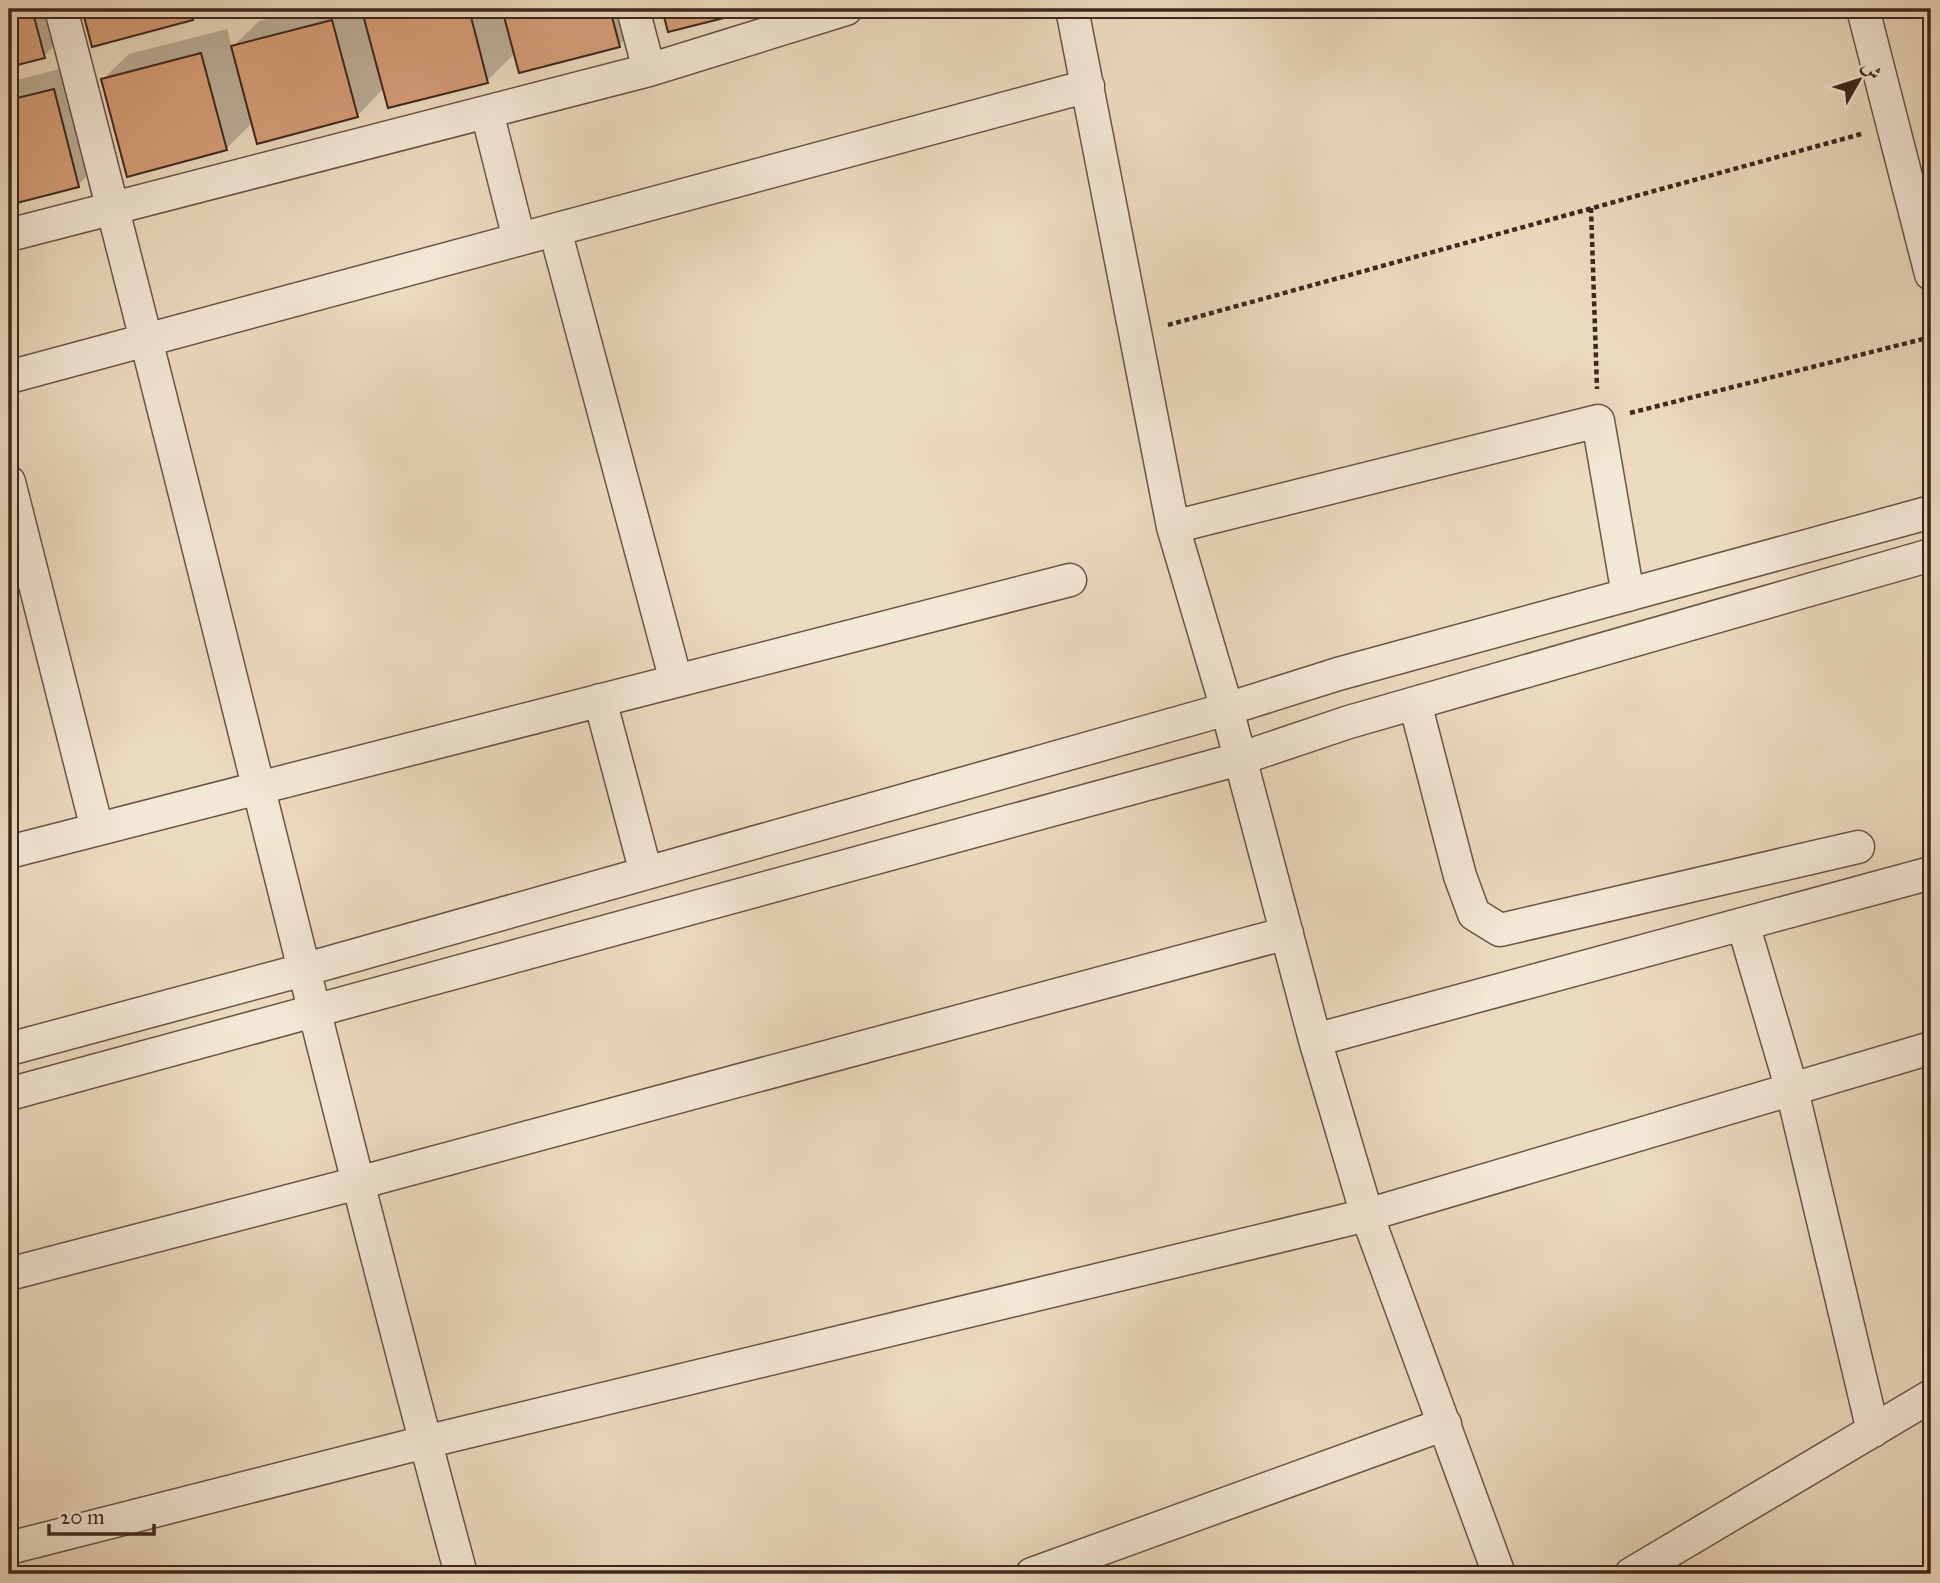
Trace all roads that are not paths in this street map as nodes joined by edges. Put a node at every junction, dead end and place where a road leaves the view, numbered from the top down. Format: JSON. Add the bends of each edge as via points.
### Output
{"nodes":[{"id":1,"x":61,"y":9,"type":"edge"},
{"id":2,"x":633,"y":9,"type":"edge"},
{"id":3,"x":846,"y":9,"type":"edge"},
{"id":4,"x":1072,"y":9,"type":"edge"},
{"id":5,"x":1863,"y":9,"type":"edge"},
{"id":6,"x":649,"y":70,"type":"junction"},
{"id":7,"x":1088,"y":86,"type":"junction"},
{"id":8,"x":487,"y":112,"type":"junction"},
{"id":9,"x":113,"y":208,"type":"junction"},
{"id":10,"x":555,"y":230,"type":"junction"},
{"id":11,"x":9,"y":235,"type":"edge"},
{"id":12,"x":519,"y":239,"type":"junction"},
{"id":13,"x":1931,"y":274,"type":"edge"},
{"id":14,"x":146,"y":341,"type":"junction"},
{"id":15,"x":9,"y":377,"type":"edge"},
{"id":16,"x":9,"y":482,"type":"edge"},
{"id":17,"x":1931,"y":512,"type":"edge"},
{"id":18,"x":1173,"y":527,"type":"junction"},
{"id":19,"x":1931,"y":555,"type":"edge"},
{"id":20,"x":1070,"y":580,"type":"dead end"},
{"id":21,"x":1628,"y":595,"type":"junction"},
{"id":22,"x":676,"y":681,"type":"junction"},
{"id":23,"x":600,"y":700,"type":"junction"},
{"id":24,"x":1415,"y":703,"type":"junction"},
{"id":25,"x":1227,"y":709,"type":"junction"},
{"id":26,"x":1239,"y":759,"type":"junction"},
{"id":27,"x":258,"y":788,"type":"junction"},
{"id":28,"x":97,"y":829,"type":"junction"},
{"id":29,"x":1858,"y":848,"type":"dead end"},
{"id":30,"x":9,"y":852,"type":"edge"},
{"id":31,"x":646,"y":873,"type":"junction"},
{"id":32,"x":1931,"y":873,"type":"edge"},
{"id":33,"x":1743,"y":924,"type":"junction"},
{"id":34,"x":1287,"y":933,"type":"junction"},
{"id":35,"x":303,"y":970,"type":"junction"},
{"id":36,"x":314,"y":1012,"type":"junction"},
{"id":37,"x":1315,"y":1040,"type":"junction"},
{"id":38,"x":1931,"y":1048,"type":"edge"},
{"id":39,"x":9,"y":1049,"type":"edge"},
{"id":40,"x":1792,"y":1090,"type":"junction"},
{"id":41,"x":9,"y":1094,"type":"edge"},
{"id":42,"x":358,"y":1183,"type":"junction"},
{"id":43,"x":1367,"y":1215,"type":"junction"},
{"id":44,"x":9,"y":1275,"type":"edge"},
{"id":45,"x":1931,"y":1396,"type":"edge"},
{"id":46,"x":1445,"y":1424,"type":"junction"},
{"id":47,"x":1873,"y":1431,"type":"junction"},
{"id":48,"x":425,"y":1442,"type":"junction"},
{"id":49,"x":9,"y":1548,"type":"edge"},
{"id":50,"x":461,"y":1574,"type":"edge"},
{"id":51,"x":1032,"y":1574,"type":"edge"},
{"id":52,"x":1499,"y":1574,"type":"edge"},
{"id":53,"x":1631,"y":1574,"type":"edge"}],
"edges":[{"from":1,"to":9,"type":"street"},
{"from":2,"to":6,"type":"street"},
{"from":3,"to":6,"type":"street"},
{"from":4,"to":7,"type":"street"},
{"from":5,"to":13,"type":"street"},
{"from":6,"to":8,"type":"street"},
{"from":7,"to":10,"type":"street"},
{"from":7,"to":18,"type":"street"},
{"from":8,"to":9,"type":"street"},
{"from":8,"to":12,"type":"street"},
{"from":9,"to":11,"type":"street"},
{"from":9,"to":14,"type":"street"},
{"from":10,"to":12,"type":"street"},
{"from":10,"to":22,"type":"street"},
{"from":12,"to":14,"type":"street"},
{"from":14,"to":15,"type":"street"},
{"from":14,"to":27,"type":"street"},
{"from":16,"to":28,"type":"street"},
{"from":17,"to":21,"type":"street"},
{"from":18,"to":21,"type":"street","via":[[1598,421]]},
{"from":18,"to":25,"type":"street"},
{"from":19,"to":24,"type":"street"},
{"from":20,"to":22,"type":"street"},
{"from":21,"to":25,"type":"street"},
{"from":22,"to":23,"type":"street"},
{"from":23,"to":27,"type":"street"},
{"from":23,"to":31,"type":"street"},
{"from":24,"to":26,"type":"street"},
{"from":24,"to":29,"type":"street","via":[[1474,914],[1500,930]]},
{"from":25,"to":26,"type":"street"},
{"from":25,"to":31,"type":"street"},
{"from":26,"to":34,"type":"street"},
{"from":26,"to":36,"type":"street"},
{"from":27,"to":28,"type":"street"},
{"from":27,"to":35,"type":"street"},
{"from":28,"to":30,"type":"street"},
{"from":31,"to":35,"type":"street"},
{"from":32,"to":33,"type":"street"},
{"from":33,"to":37,"type":"street"},
{"from":33,"to":40,"type":"street"},
{"from":34,"to":37,"type":"street"},
{"from":34,"to":42,"type":"street"},
{"from":35,"to":36,"type":"street"},
{"from":35,"to":39,"type":"street"},
{"from":36,"to":41,"type":"street"},
{"from":36,"to":42,"type":"street"},
{"from":37,"to":43,"type":"street"},
{"from":38,"to":40,"type":"street"},
{"from":40,"to":43,"type":"street"},
{"from":40,"to":47,"type":"street"},
{"from":42,"to":44,"type":"street"},
{"from":42,"to":48,"type":"street"},
{"from":43,"to":46,"type":"street"},
{"from":43,"to":48,"type":"street"},
{"from":45,"to":47,"type":"street"},
{"from":46,"to":51,"type":"street"},
{"from":46,"to":52,"type":"street"},
{"from":47,"to":53,"type":"street"},
{"from":48,"to":49,"type":"street"},
{"from":48,"to":50,"type":"street"}]}
